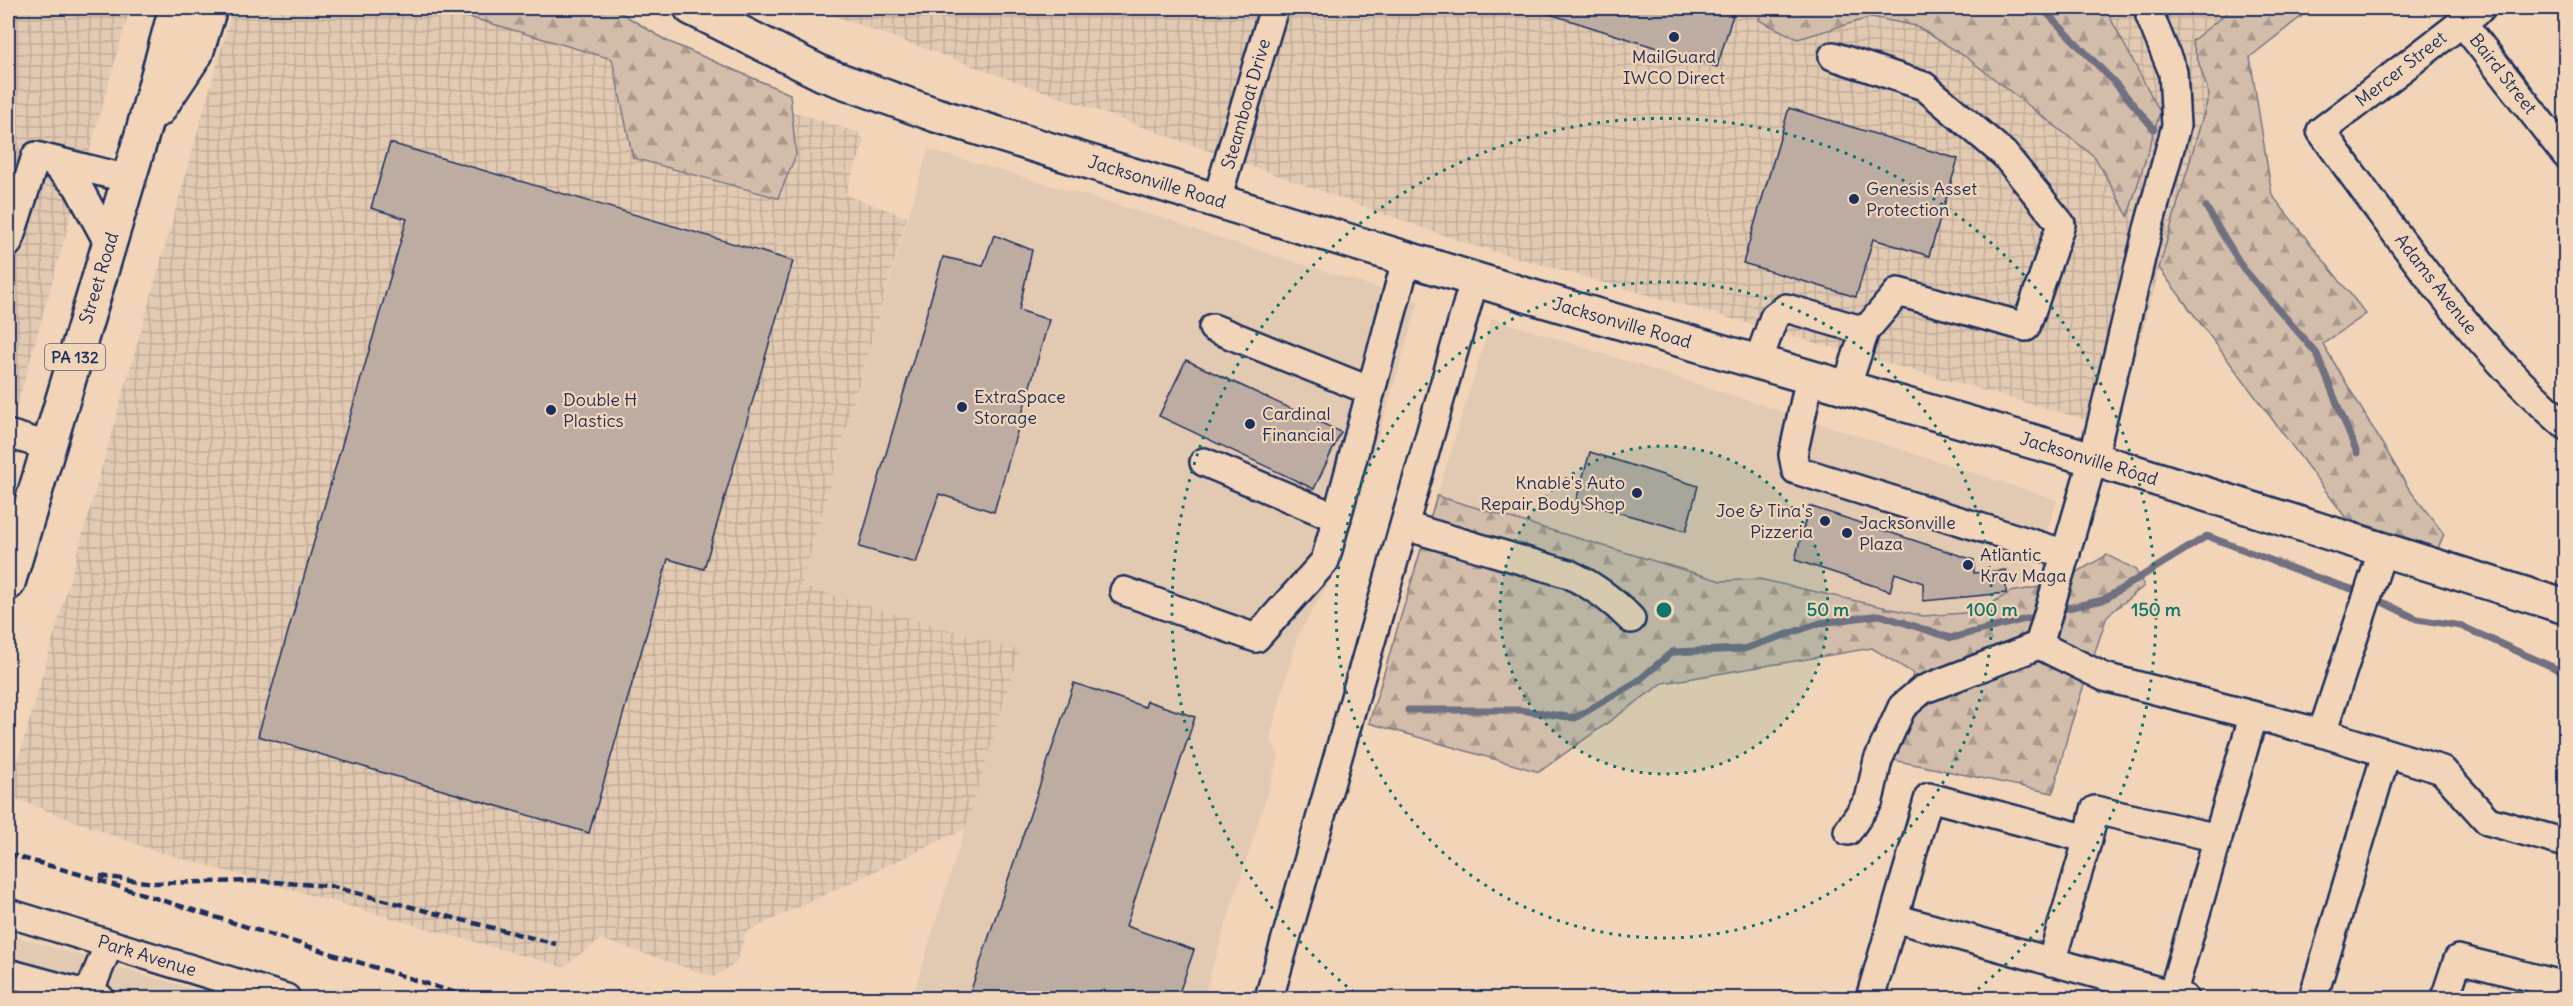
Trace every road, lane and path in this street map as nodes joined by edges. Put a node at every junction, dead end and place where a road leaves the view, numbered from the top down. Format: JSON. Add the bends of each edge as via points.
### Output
{"nodes":[{"id":1,"x":176,"y":8,"type":"edge"},
{"id":2,"x":210,"y":8,"type":"edge"},
{"id":3,"x":691,"y":8,"type":"edge"},
{"id":4,"x":1274,"y":8,"type":"edge"},
{"id":5,"x":2153,"y":8,"type":"edge"},
{"id":6,"x":2472,"y":14,"type":"edge"},
{"id":7,"x":1833,"y":56,"type":"dead end"},
{"id":8,"x":143,"y":131,"type":"junction"},
{"id":9,"x":2321,"y":131,"type":"joint"},
{"id":10,"x":2565,"y":155,"type":"edge"},
{"id":11,"x":42,"y":158,"type":"junction"},
{"id":12,"x":129,"y":179,"type":"junction"},
{"id":13,"x":1217,"y":200,"type":"junction"},
{"id":14,"x":8,"y":243,"type":"edge"},
{"id":15,"x":109,"y":244,"type":"junction"},
{"id":16,"x":1407,"y":257,"type":"junction"},
{"id":17,"x":1475,"y":277,"type":"junction"},
{"id":18,"x":1213,"y":328,"type":"dead end"},
{"id":19,"x":1865,"y":331,"type":"junction"},
{"id":20,"x":1758,"y":362,"type":"junction"},
{"id":21,"x":1810,"y":377,"type":"junction"},
{"id":22,"x":1846,"y":388,"type":"junction"},
{"id":23,"x":1371,"y":391,"type":"junction"},
{"id":24,"x":2565,"y":426,"type":"edge"},
{"id":25,"x":8,"y":434,"type":"edge"},
{"id":26,"x":48,"y":446,"type":"junction"},
{"id":27,"x":2093,"y":459,"type":"junction"},
{"id":28,"x":1204,"y":462,"type":"dead end"},
{"id":29,"x":1337,"y":518,"type":"junction"},
{"id":30,"x":1405,"y":526,"type":"junction"},
{"id":31,"x":2382,"y":552,"type":"junction"},
{"id":32,"x":2066,"y":554,"type":"junction"},
{"id":33,"x":8,"y":583,"type":"edge"},
{"id":34,"x":1125,"y":591,"type":"dead end"},
{"id":35,"x":2565,"y":607,"type":"edge"},
{"id":36,"x":1631,"y":619,"type":"dead end"},
{"id":37,"x":2039,"y":645,"type":"junction"},
{"id":38,"x":2253,"y":717,"type":"junction"},
{"id":39,"x":2322,"y":733,"type":"junction"},
{"id":40,"x":2386,"y":754,"type":"junction"},
{"id":41,"x":1848,"y":831,"type":"dead end"},
{"id":42,"x":2218,"y":838,"type":"junction"},
{"id":43,"x":2088,"y":839,"type":"junction"},
{"id":44,"x":2565,"y":843,"type":"edge"},
{"id":45,"x":8,"y":913,"type":"edge"},
{"id":46,"x":1894,"y":918,"type":"junction"},
{"id":47,"x":109,"y":944,"type":"junction"},
{"id":48,"x":2051,"y":962,"type":"junction"},
{"id":49,"x":8,"y":973,"type":"edge"},
{"id":50,"x":2565,"y":986,"type":"edge"},
{"id":51,"x":235,"y":991,"type":"edge"},
{"id":52,"x":94,"y":997,"type":"edge"},
{"id":53,"x":2178,"y":997,"type":"edge"},
{"id":54,"x":286,"y":999,"type":"edge"},
{"id":55,"x":1269,"y":999,"type":"edge"},
{"id":56,"x":1870,"y":999,"type":"edge"},
{"id":57,"x":2313,"y":999,"type":"edge"},
{"id":58,"x":2445,"y":999,"type":"edge"}],
"edges":[{"from":1,"to":8,"type":"main road","name":"Street Road","number":"PA 132"},
{"from":2,"to":8,"type":"main road","via":[[196,53]]},
{"from":3,"to":13,"type":"main road","name":"Jacksonville Road","via":[[823,74],[936,115]]},
{"from":4,"to":13,"type":"street","name":"Steamboat Drive"},
{"from":5,"to":27,"type":"street","via":[[2150,16],[2173,72],[2176,126]]},
{"from":6,"to":9,"type":"street","name":"Mercer Street"},
{"from":6,"to":10,"type":"street","name":"Baird Street"},
{"from":7,"to":19,"type":"street","via":[[1924,86],[2004,153],[2061,224],[2026,327],[1898,292]]},
{"from":8,"to":12,"type":"main road","name":"Street Road","number":"PA 132"},
{"from":9,"to":24,"type":"street","name":"Adams Avenue","via":[[2492,355]]},
{"from":11,"to":12,"type":"street"},
{"from":11,"to":14,"type":"street"},
{"from":11,"to":15,"type":"street","via":[[77,185]]},
{"from":12,"to":15,"type":"main road","name":"Street Road","number":"PA 132"},
{"from":13,"to":16,"type":"main road","name":"Jacksonville Road"},
{"from":15,"to":26,"type":"main road","name":"Street Road","number":"PA 132"},
{"from":16,"to":17,"type":"main road","name":"Jacksonville Road"},
{"from":16,"to":23,"type":"street"},
{"from":17,"to":20,"type":"main road","name":"Jacksonville Road"},
{"from":17,"to":30,"type":"street"},
{"from":18,"to":23,"type":"street"},
{"from":19,"to":20,"type":"street","via":[[1786,309],[1774,317]]},
{"from":19,"to":22,"type":"street"},
{"from":20,"to":21,"type":"main road","name":"Jacksonville Road"},
{"from":21,"to":22,"type":"main road","name":"Jacksonville Road"},
{"from":21,"to":32,"type":"street","via":[[1792,455],[1796,470]]},
{"from":22,"to":27,"type":"main road","name":"Jacksonville Road"},
{"from":23,"to":29,"type":"street"},
{"from":25,"to":26,"type":"street"},
{"from":26,"to":33,"type":"main road","name":"Street Road","number":"PA 132"},
{"from":27,"to":31,"type":"main road","name":"Jacksonville Road"},
{"from":27,"to":32,"type":"street"},
{"from":28,"to":29,"type":"street"},
{"from":29,"to":34,"type":"street","via":[[1325,561],[1256,638]]},
{"from":30,"to":36,"type":"street","via":[[1569,574],[1611,598]]},
{"from":30,"to":55,"type":"street"},
{"from":31,"to":35,"type":"main road","name":"Jacksonville Road"},
{"from":31,"to":39,"type":"street"},
{"from":32,"to":37,"type":"street"},
{"from":37,"to":38,"type":"street","via":[[2104,677]]},
{"from":37,"to":41,"type":"street","via":[[1922,690],[1902,707],[1878,760],[1869,800]]},
{"from":38,"to":39,"type":"street"},
{"from":38,"to":42,"type":"street"},
{"from":39,"to":40,"type":"street"},
{"from":40,"to":44,"type":"street","via":[[2442,770],[2488,821]]},
{"from":40,"to":57,"type":"street"},
{"from":42,"to":43,"type":"street","via":[[2095,810]]},
{"from":42,"to":53,"type":"street"},
{"from":43,"to":46,"type":"street","via":[[1929,797]]},
{"from":43,"to":48,"type":"street"},
{"from":45,"to":47,"type":"street","name":"Park Avenue"},
{"from":46,"to":48,"type":"street"},
{"from":46,"to":56,"type":"street"},
{"from":47,"to":51,"type":"street","name":"Park Avenue"},
{"from":47,"to":52,"type":"street"},
{"from":48,"to":53,"type":"street"},
{"from":49,"to":52,"type":"street"},
{"from":50,"to":58,"type":"street","via":[[2458,959]]},
{"from":51,"to":54,"type":"street","name":"Park Avenue"}]}
